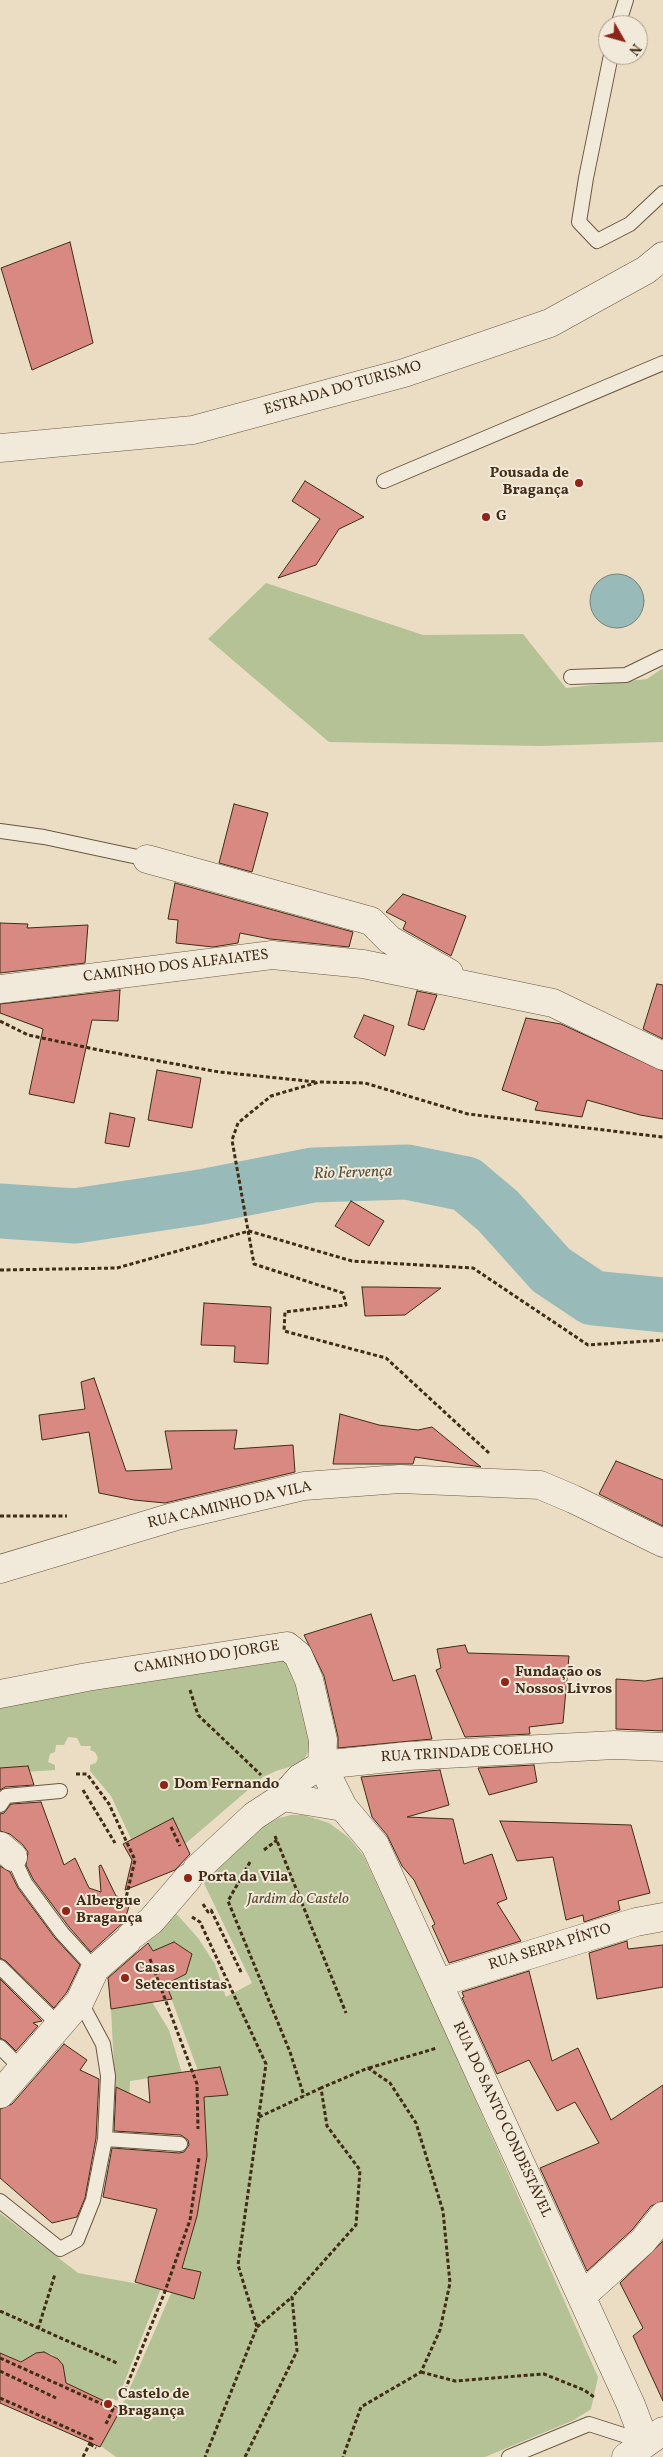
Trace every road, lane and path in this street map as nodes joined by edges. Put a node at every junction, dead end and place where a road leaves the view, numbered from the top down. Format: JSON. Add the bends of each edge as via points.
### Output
{"nodes":[{"id":1,"x":626,"y":0,"type":"edge"},
{"id":2,"x":621,"y":15,"type":"edge"},
{"id":3,"x":610,"y":65,"type":"edge"},
{"id":4,"x":663,"y":193,"type":"edge"},
{"id":5,"x":663,"y":256,"type":"edge"},
{"id":6,"x":663,"y":363,"type":"edge"},
{"id":7,"x":0,"y":448,"type":"edge"},
{"id":8,"x":384,"y":481,"type":"dead end"},
{"id":9,"x":663,"y":657,"type":"edge"},
{"id":10,"x":571,"y":677,"type":"dead end"},
{"id":11,"x":0,"y":831,"type":"edge"},
{"id":12,"x":147,"y":859,"type":"joint"},
{"id":13,"x":470,"y":985,"type":"junction"},
{"id":14,"x":0,"y":989,"type":"edge"},
{"id":15,"x":0,"y":1021,"type":"edge"},
{"id":16,"x":663,"y":1056,"type":"edge"},
{"id":17,"x":318,"y":1082,"type":"junction"},
{"id":18,"x":663,"y":1137,"type":"edge"},
{"id":19,"x":248,"y":1229,"type":"junction"},
{"id":20,"x":0,"y":1270,"type":"edge"},
{"id":21,"x":663,"y":1340,"type":"edge"},
{"id":22,"x":522,"y":1485,"type":"junction"},
{"id":23,"x":663,"y":1543,"type":"edge"},
{"id":24,"x":0,"y":1569,"type":"edge"},
{"id":25,"x":189,"y":1687,"type":"dead end"},
{"id":26,"x":0,"y":1694,"type":"edge"},
{"id":27,"x":663,"y":1747,"type":"edge"},
{"id":28,"x":322,"y":1765,"type":"junction"},
{"id":29,"x":258,"y":1773,"type":"dead end"},
{"id":30,"x":68,"y":1775,"type":"dead end"},
{"id":31,"x":60,"y":1791,"type":"joint"},
{"id":32,"x":273,"y":1803,"type":"junction"},
{"id":33,"x":0,"y":1805,"type":"edge"},
{"id":34,"x":343,"y":1807,"type":"junction"},
{"id":35,"x":277,"y":1840,"type":"junction"},
{"id":36,"x":115,"y":1843,"type":"dead end"},
{"id":37,"x":6,"y":1851,"type":"edge"},
{"id":38,"x":258,"y":1855,"type":"dead end"},
{"id":39,"x":252,"y":1860,"type":"dead end"},
{"id":40,"x":168,"y":1902,"type":"junction"},
{"id":41,"x":124,"y":1908,"type":"dead end"},
{"id":42,"x":206,"y":1910,"type":"dead end"},
{"id":43,"x":663,"y":1917,"type":"edge"},
{"id":44,"x":149,"y":1957,"type":"dead end"},
{"id":45,"x":0,"y":1967,"type":"edge"},
{"id":46,"x":94,"y":1969,"type":"junction"},
{"id":47,"x":242,"y":1974,"type":"dead end"},
{"id":48,"x":438,"y":1982,"type":"junction"},
{"id":49,"x":80,"y":2002,"type":"junction"},
{"id":50,"x":346,"y":2012,"type":"dead end"},
{"id":51,"x":60,"y":2026,"type":"junction"},
{"id":52,"x":441,"y":2047,"type":"dead end"},
{"id":53,"x":0,"y":2048,"type":"edge"},
{"id":54,"x":368,"y":2068,"type":"junction"},
{"id":55,"x":22,"y":2069,"type":"junction"},
{"id":56,"x":321,"y":2088,"type":"junction"},
{"id":57,"x":0,"y":2094,"type":"edge"},
{"id":58,"x":304,"y":2096,"type":"junction"},
{"id":59,"x":259,"y":2117,"type":"junction"},
{"id":60,"x":105,"y":2139,"type":"junction"},
{"id":61,"x":198,"y":2139,"type":"dead end"},
{"id":62,"x":180,"y":2144,"type":"dead end"},
{"id":63,"x":198,"y":2148,"type":"dead end"},
{"id":64,"x":0,"y":2201,"type":"edge"},
{"id":65,"x":663,"y":2216,"type":"edge"},
{"id":66,"x":54,"y":2274,"type":"dead end"},
{"id":67,"x":582,"y":2296,"type":"junction"},
{"id":68,"x":292,"y":2297,"type":"junction"},
{"id":69,"x":0,"y":2311,"type":"edge"},
{"id":70,"x":257,"y":2327,"type":"junction"},
{"id":71,"x":38,"y":2329,"type":"junction"},
{"id":72,"x":0,"y":2358,"type":"edge"},
{"id":73,"x":117,"y":2363,"type":"dead end"},
{"id":74,"x":0,"y":2371,"type":"edge"},
{"id":75,"x":421,"y":2372,"type":"junction"},
{"id":76,"x":125,"y":2390,"type":"dead end"},
{"id":77,"x":593,"y":2396,"type":"dead end"},
{"id":78,"x":0,"y":2398,"type":"edge"},
{"id":79,"x":56,"y":2398,"type":"dead end"},
{"id":80,"x":105,"y":2426,"type":"dead end"},
{"id":81,"x":645,"y":2443,"type":"edge"},
{"id":82,"x":90,"y":2444,"type":"junction"},
{"id":83,"x":96,"y":2448,"type":"dead end"},
{"id":84,"x":83,"y":2457,"type":"edge"},
{"id":85,"x":205,"y":2457,"type":"edge"},
{"id":86,"x":245,"y":2457,"type":"edge"},
{"id":87,"x":343,"y":2457,"type":"edge"},
{"id":88,"x":509,"y":2457,"type":"edge"}],
"edges":[{"from":1,"to":2,"type":"lane"},
{"from":3,"to":4,"type":"lane","via":[[579,222],[597,240],[630,224]]},
{"from":5,"to":7,"type":"street","name":"ESTRADA DO TURISMO","via":[[646,270],[550,323],[404,373],[194,430]]},
{"from":6,"to":8,"type":"lane"},
{"from":9,"to":10,"type":"lane","via":[[626,675]]},
{"from":11,"to":12,"type":"lane"},
{"from":12,"to":13,"type":"street","via":[[371,921],[390,940]]},
{"from":13,"to":14,"type":"street","name":"CAMINHO DOS ALFAIATES","via":[[363,964],[272,955]]},
{"from":13,"to":16,"type":"street","name":"CAMINHO DOS ALFAIATES","via":[[553,1003]]},
{"from":15,"to":17,"type":"path","via":[[28,1035],[99,1050],[219,1072]]},
{"from":17,"to":18,"type":"path","via":[[365,1082],[468,1114]]},
{"from":17,"to":19,"type":"path","via":[[271,1096],[238,1123],[232,1140]]},
{"from":19,"to":20,"type":"path","bridge":true,"via":[[117,1268]]},
{"from":19,"to":21,"type":"path","bridge":true,"via":[[352,1261],[473,1268],[588,1345]]},
{"from":19,"to":22,"type":"path","via":[[254,1264],[343,1293],[346,1305],[285,1312],[284,1331],[386,1358]]},
{"from":22,"to":23,"type":"street","name":"RUA CAMINHO DA VILA","via":[[540,1486],[573,1499]]},
{"from":22,"to":24,"type":"street","name":"RUA CAMINHO DA VILA","via":[[400,1479],[304,1486],[173,1517]]},
{"from":25,"to":29,"type":"path","via":[[198,1715]]},
{"from":26,"to":28,"type":"street","name":"CAMINHO DO JORGE","via":[[287,1646],[298,1655],[309,1680],[323,1740]]},
{"from":27,"to":28,"type":"street","name":"RUA TRINDADE COELHO","via":[[616,1745],[408,1756]]},
{"from":28,"to":32,"type":"street","name":"RUA TRINDADE COELHO","via":[[300,1778]]},
{"from":28,"to":34,"type":"street","name":"RUA DO SANTO CONDESTÁVEL"},
{"from":30,"to":41,"type":"path","via":[[87,1774],[109,1804],[135,1860]]},
{"from":31,"to":33,"type":"lane","via":[[6,1796]]},
{"from":31,"to":36,"type":"path","via":[[84,1790]]},
{"from":32,"to":34,"type":"street"},
{"from":32,"to":35,"type":"path"},
{"from":32,"to":40,"type":"street","name":"RUA TRINDADE COELHO","via":[[193,1874]]},
{"from":34,"to":48,"type":"street","name":"RUA DO SANTO CONDESTÁVEL","via":[[375,1845]]},
{"from":35,"to":38,"type":"path"},
{"from":35,"to":50,"type":"path"},
{"from":37,"to":46,"type":"lane","via":[[62,1933]]},
{"from":39,"to":58,"type":"path","via":[[228,1901],[290,2052]]},
{"from":40,"to":46,"type":"street","name":"RUA TRINDADE COELHO","via":[[151,1921]]},
{"from":40,"to":59,"type":"path","via":[[200,1922],[266,2064]]},
{"from":42,"to":47,"type":"path","via":[[211,1910]]},
{"from":43,"to":48,"type":"street","name":"RUA SERPA PÍNTO","via":[[626,1925]]},
{"from":44,"to":61,"type":"path","via":[[197,2084]]},
{"from":45,"to":51,"type":"lane"},
{"from":46,"to":49,"type":"street"},
{"from":48,"to":67,"type":"street","name":"RUA DO SANTO CONDESTÁVEL"},
{"from":49,"to":51,"type":"street"},
{"from":49,"to":60,"type":"lane","via":[[103,2044],[108,2076]]},
{"from":51,"to":55,"type":"street"},
{"from":52,"to":54,"type":"path"},
{"from":53,"to":55,"type":"lane"},
{"from":54,"to":56,"type":"path"},
{"from":54,"to":75,"type":"path","via":[[390,2083],[416,2123],[444,2211],[450,2283],[440,2330]]},
{"from":55,"to":57,"type":"street"},
{"from":56,"to":58,"type":"path"},
{"from":56,"to":68,"type":"path","via":[[327,2126],[360,2170],[356,2225]]},
{"from":58,"to":59,"type":"path"},
{"from":59,"to":70,"type":"path","via":[[238,2265]]},
{"from":60,"to":62,"type":"lane"},
{"from":60,"to":64,"type":"lane","via":[[92,2200],[77,2240],[60,2249]]},
{"from":63,"to":76,"type":"path","via":[[190,2220]]},
{"from":65,"to":67,"type":"street","via":[[643,2241]]},
{"from":66,"to":71,"type":"path"},
{"from":67,"to":81,"type":"street","name":"RUA DO SANTO CONDESTÁVEL"},
{"from":68,"to":70,"type":"path"},
{"from":68,"to":86,"type":"path","via":[[297,2351]]},
{"from":69,"to":71,"type":"path"},
{"from":70,"to":85,"type":"path"},
{"from":71,"to":73,"type":"path"},
{"from":72,"to":80,"type":"path","via":[[113,2408]]},
{"from":74,"to":79,"type":"path"},
{"from":75,"to":77,"type":"path","via":[[455,2381],[544,2374]]},
{"from":75,"to":87,"type":"path","via":[[361,2407]]},
{"from":78,"to":82,"type":"path","via":[[92,2439]]},
{"from":81,"to":88,"type":"lane","via":[[589,2424]]},
{"from":82,"to":83,"type":"path"},
{"from":82,"to":84,"type":"path"}]}
